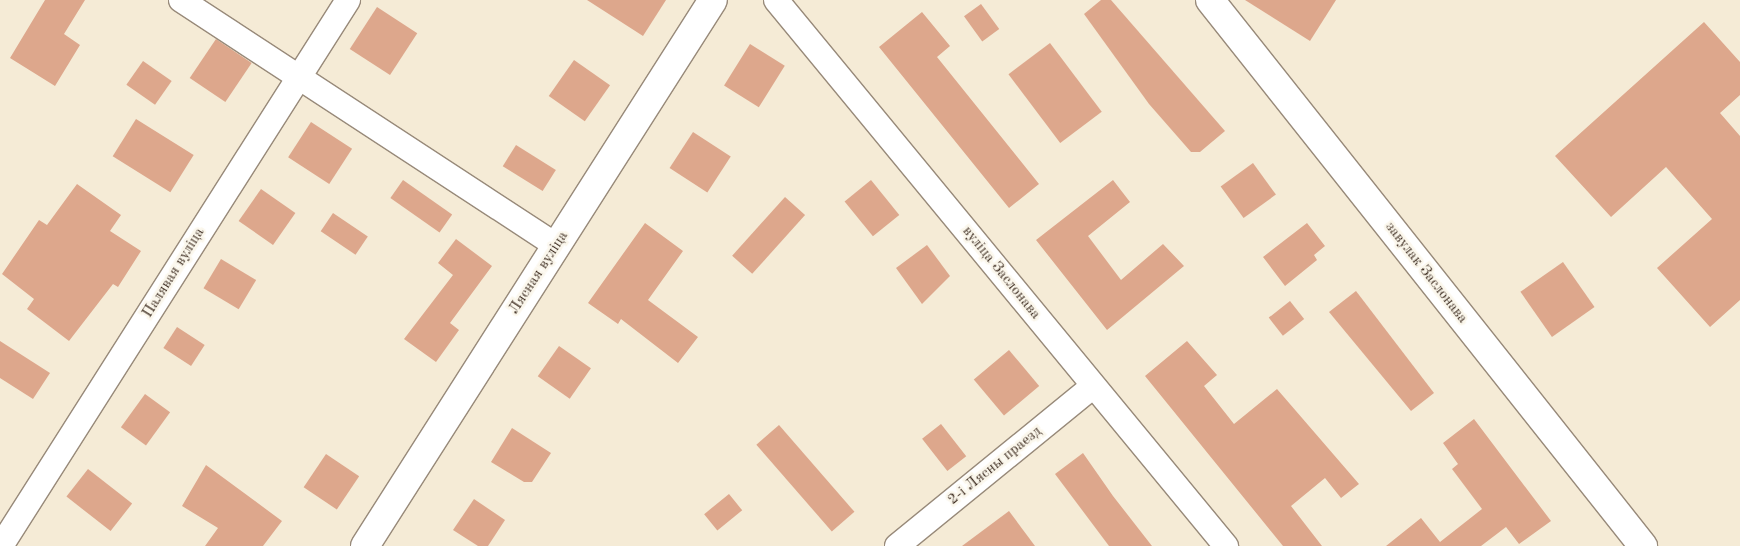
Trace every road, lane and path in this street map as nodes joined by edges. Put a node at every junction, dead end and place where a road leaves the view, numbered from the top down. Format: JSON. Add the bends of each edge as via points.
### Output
{"nodes":[{"id":1,"x":182,"y":0,"type":"edge"},
{"id":2,"x":348,"y":0,"type":"edge"},
{"id":3,"x":713,"y":0,"type":"edge"},
{"id":4,"x":776,"y":0,"type":"edge"},
{"id":5,"x":1210,"y":0,"type":"edge"},
{"id":6,"x":298,"y":79,"type":"junction"},
{"id":7,"x":557,"y":246,"type":"junction"},
{"id":8,"x":1093,"y":386,"type":"junction"},
{"id":9,"x":1,"y":546,"type":"edge"},
{"id":10,"x":365,"y":546,"type":"edge"},
{"id":11,"x":897,"y":546,"type":"edge"},
{"id":12,"x":1226,"y":546,"type":"edge"},
{"id":13,"x":1643,"y":546,"type":"edge"}],
"edges":[{"from":1,"to":6,"type":"street"},
{"from":2,"to":6,"type":"street","name":"Палявая вуліца"},
{"from":3,"to":7,"type":"street","name":"Лясная вуліца"},
{"from":4,"to":8,"type":"street","name":"вуліца Заслонава"},
{"from":5,"to":13,"type":"street","name":"завулак Заслонава"},
{"from":6,"to":7,"type":"street"},
{"from":6,"to":9,"type":"street","name":"Палявая вуліца"},
{"from":7,"to":10,"type":"street","name":"Лясная вуліца"},
{"from":8,"to":11,"type":"street","name":"2-і Лясны праезд"},
{"from":8,"to":12,"type":"street","name":"вуліца Заслонава"}]}
